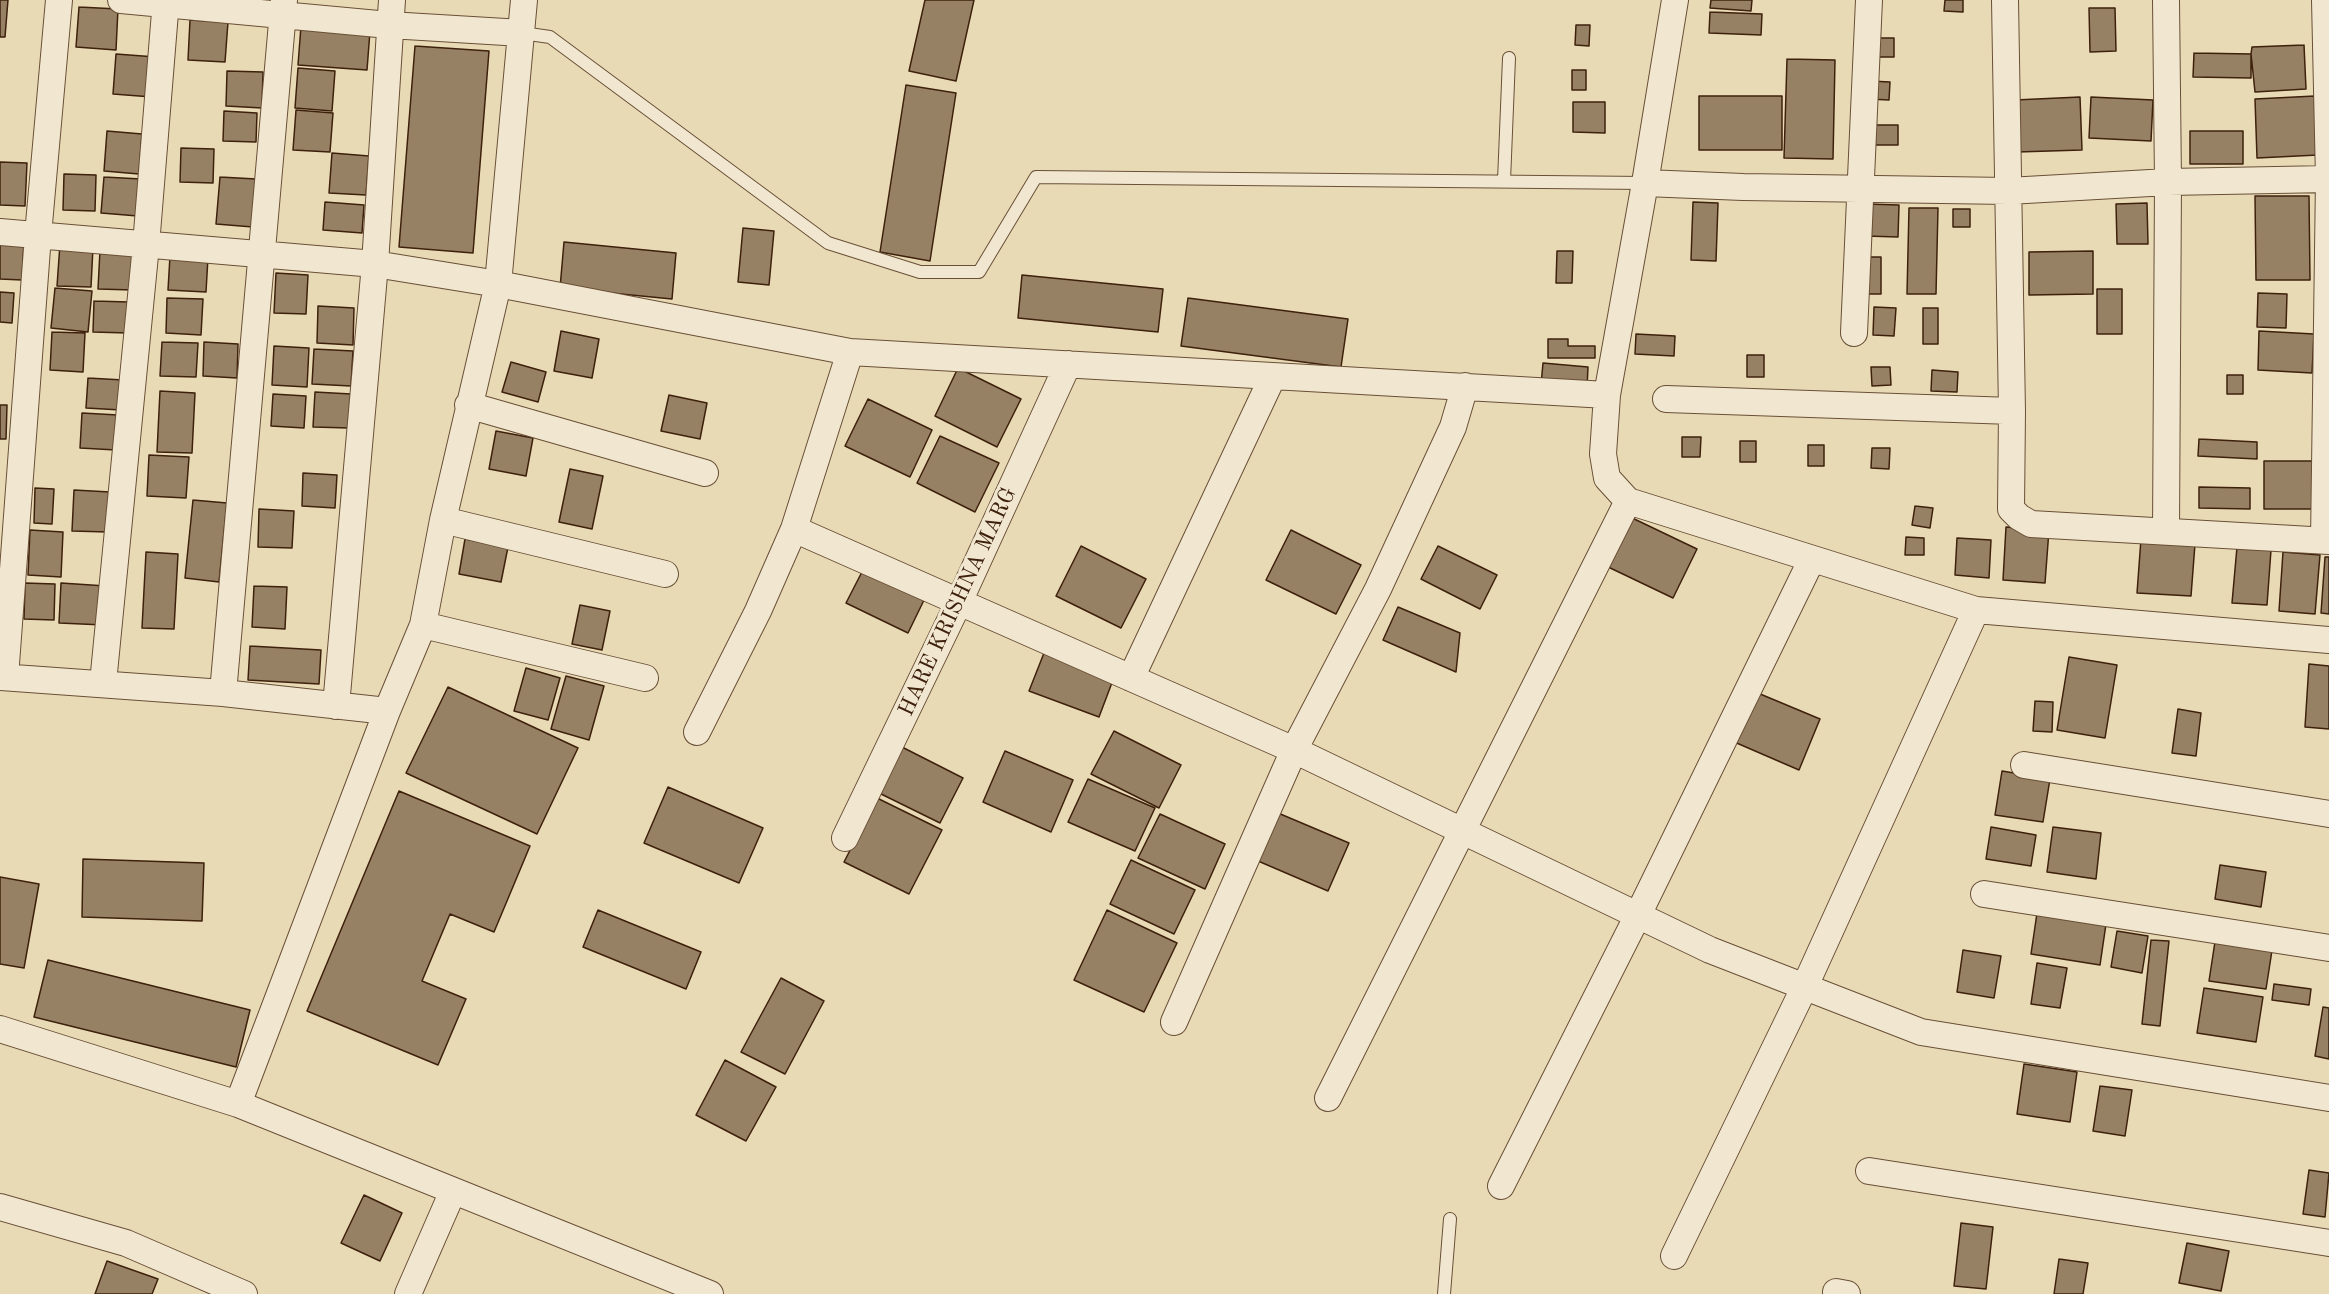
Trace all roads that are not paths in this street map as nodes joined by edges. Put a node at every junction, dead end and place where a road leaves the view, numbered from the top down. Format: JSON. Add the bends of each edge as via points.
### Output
{"nodes":[{"id":1,"x":59,"y":0,"type":"edge"},
{"id":2,"x":120,"y":0,"type":"edge"},
{"id":3,"x":524,"y":0,"type":"edge"},
{"id":4,"x":1675,"y":0,"type":"edge"},
{"id":5,"x":1869,"y":0,"type":"edge"},
{"id":6,"x":2005,"y":0,"type":"edge"},
{"id":7,"x":2166,"y":0,"type":"edge"},
{"id":8,"x":2325,"y":0,"type":"edge"},
{"id":9,"x":166,"y":2,"type":"edge"},
{"id":10,"x":284,"y":8,"type":"edge"},
{"id":11,"x":391,"y":12,"type":"edge"},
{"id":12,"x":522,"y":33,"type":"junction"},
{"id":13,"x":1509,"y":58,"type":"dead end"},
{"id":14,"x":2329,"y":179,"type":"edge"},
{"id":15,"x":1504,"y":181,"type":"junction"},
{"id":16,"x":1645,"y":183,"type":"junction"},
{"id":17,"x":2168,"y":183,"type":"junction"},
{"id":18,"x":1860,"y":189,"type":"junction"},
{"id":19,"x":2008,"y":191,"type":"junction"},
{"id":20,"x":0,"y":232,"type":"edge"},
{"id":21,"x":38,"y":235,"type":"junction"},
{"id":22,"x":146,"y":245,"type":"junction"},
{"id":23,"x":262,"y":255,"type":"junction"},
{"id":24,"x":375,"y":264,"type":"junction"},
{"id":25,"x":498,"y":284,"type":"junction"},
{"id":26,"x":1854,"y":333,"type":"dead end"},
{"id":27,"x":850,"y":352,"type":"junction"},
{"id":28,"x":1068,"y":364,"type":"junction"},
{"id":29,"x":1273,"y":376,"type":"junction"},
{"id":30,"x":1465,"y":386,"type":"junction"},
{"id":31,"x":1607,"y":394,"type":"junction"},
{"id":32,"x":1666,"y":399,"type":"dead end"},
{"id":33,"x":468,"y":405,"type":"junction"},
{"id":34,"x":2012,"y":411,"type":"junction"},
{"id":35,"x":705,"y":472,"type":"dead end"},
{"id":36,"x":1628,"y":501,"type":"junction"},
{"id":37,"x":443,"y":520,"type":"junction"},
{"id":38,"x":794,"y":529,"type":"junction"},
{"id":39,"x":2166,"y":531,"type":"junction"},
{"id":40,"x":2327,"y":540,"type":"edge"},
{"id":41,"x":1812,"y":559,"type":"junction"},
{"id":42,"x":665,"y":574,"type":"dead end"},
{"id":43,"x":959,"y":602,"type":"junction"},
{"id":44,"x":1976,"y":610,"type":"junction"},
{"id":45,"x":423,"y":625,"type":"junction"},
{"id":46,"x":2329,"y":640,"type":"edge"},
{"id":47,"x":2,"y":677,"type":"edge"},
{"id":48,"x":645,"y":678,"type":"dead end"},
{"id":49,"x":1131,"y":678,"type":"junction"},
{"id":50,"x":104,"y":683,"type":"junction"},
{"id":51,"x":223,"y":693,"type":"junction"},
{"id":52,"x":336,"y":706,"type":"junction"},
{"id":53,"x":387,"y":711,"type":"junction"},
{"id":54,"x":697,"y":732,"type":"dead end"},
{"id":55,"x":1294,"y":750,"type":"junction"},
{"id":56,"x":2024,"y":765,"type":"dead end"},
{"id":57,"x":2329,"y":814,"type":"edge"},
{"id":58,"x":1463,"y":830,"type":"junction"},
{"id":59,"x":845,"y":838,"type":"dead end"},
{"id":60,"x":1984,"y":894,"type":"dead end"},
{"id":61,"x":1638,"y":915,"type":"junction"},
{"id":62,"x":2329,"y":948,"type":"edge"},
{"id":63,"x":1805,"y":987,"type":"junction"},
{"id":64,"x":1174,"y":1022,"type":"dead end"},
{"id":65,"x":0,"y":1029,"type":"edge"},
{"id":66,"x":1328,"y":1098,"type":"dead end"},
{"id":67,"x":2329,"y":1098,"type":"edge"},
{"id":68,"x":238,"y":1104,"type":"junction"},
{"id":69,"x":1869,"y":1171,"type":"dead end"},
{"id":70,"x":1501,"y":1186,"type":"dead end"},
{"id":71,"x":453,"y":1191,"type":"junction"},
{"id":72,"x":0,"y":1207,"type":"edge"},
{"id":73,"x":1450,"y":1219,"type":"dead end"},
{"id":74,"x":2329,"y":1243,"type":"edge"},
{"id":75,"x":1674,"y":1256,"type":"dead end"},
{"id":76,"x":244,"y":1294,"type":"edge"},
{"id":77,"x":408,"y":1294,"type":"edge"},
{"id":78,"x":710,"y":1294,"type":"edge"},
{"id":79,"x":1444,"y":1294,"type":"edge"}],
"edges":[{"from":1,"to":21,"type":"street"},
{"from":2,"to":9,"type":"street"},
{"from":3,"to":12,"type":"street"},
{"from":4,"to":16,"type":"street"},
{"from":5,"to":18,"type":"street"},
{"from":6,"to":19,"type":"street"},
{"from":7,"to":17,"type":"street"},
{"from":8,"to":14,"type":"street"},
{"from":9,"to":10,"type":"street"},
{"from":9,"to":22,"type":"street"},
{"from":10,"to":11,"type":"street"},
{"from":10,"to":23,"type":"street"},
{"from":11,"to":12,"type":"street"},
{"from":11,"to":24,"type":"street"},
{"from":12,"to":15,"type":"lane","via":[[550,37],[828,243],[920,272],[980,272],[1036,177]]},
{"from":12,"to":25,"type":"street"},
{"from":13,"to":15,"type":"lane"},
{"from":14,"to":17,"type":"street"},
{"from":14,"to":40,"type":"street"},
{"from":15,"to":16,"type":"lane"},
{"from":16,"to":18,"type":"street"},
{"from":16,"to":31,"type":"street"},
{"from":17,"to":19,"type":"street"},
{"from":17,"to":39,"type":"street"},
{"from":18,"to":19,"type":"street"},
{"from":18,"to":26,"type":"street"},
{"from":19,"to":34,"type":"street"},
{"from":20,"to":21,"type":"street"},
{"from":21,"to":22,"type":"street"},
{"from":21,"to":47,"type":"street"},
{"from":22,"to":23,"type":"street"},
{"from":22,"to":50,"type":"street"},
{"from":23,"to":24,"type":"street"},
{"from":23,"to":51,"type":"street"},
{"from":24,"to":25,"type":"street"},
{"from":24,"to":52,"type":"street"},
{"from":25,"to":27,"type":"street"},
{"from":25,"to":33,"type":"street"},
{"from":27,"to":28,"type":"street"},
{"from":27,"to":38,"type":"street"},
{"from":28,"to":29,"type":"street"},
{"from":28,"to":43,"type":"street","name":"HARE KRISHNA MARG"},
{"from":29,"to":30,"type":"street"},
{"from":29,"to":49,"type":"street"},
{"from":30,"to":31,"type":"street"},
{"from":30,"to":55,"type":"street","via":[[1453,427],[1378,589]]},
{"from":31,"to":36,"type":"street","via":[[1603,454],[1607,478]]},
{"from":32,"to":34,"type":"street"},
{"from":33,"to":35,"type":"street"},
{"from":33,"to":37,"type":"street"},
{"from":34,"to":39,"type":"street","via":[[2011,509],[2019,517],[2031,524]]},
{"from":36,"to":41,"type":"street"},
{"from":36,"to":58,"type":"street"},
{"from":37,"to":42,"type":"street"},
{"from":37,"to":45,"type":"street"},
{"from":38,"to":43,"type":"street"},
{"from":38,"to":54,"type":"street"},
{"from":39,"to":40,"type":"street"},
{"from":41,"to":44,"type":"street"},
{"from":41,"to":61,"type":"street"},
{"from":43,"to":49,"type":"street"},
{"from":43,"to":59,"type":"street","name":"HARE KRISHNA MARG"},
{"from":44,"to":46,"type":"street"},
{"from":44,"to":63,"type":"street"},
{"from":45,"to":48,"type":"street"},
{"from":45,"to":53,"type":"street"},
{"from":47,"to":50,"type":"street"},
{"from":49,"to":55,"type":"street"},
{"from":50,"to":51,"type":"street"},
{"from":51,"to":52,"type":"street"},
{"from":52,"to":53,"type":"street"},
{"from":53,"to":68,"type":"street"},
{"from":55,"to":58,"type":"street"},
{"from":55,"to":64,"type":"street"},
{"from":56,"to":57,"type":"street"},
{"from":58,"to":61,"type":"street"},
{"from":58,"to":66,"type":"street"},
{"from":60,"to":62,"type":"street"},
{"from":61,"to":63,"type":"street","via":[[1710,950]]},
{"from":61,"to":70,"type":"street"},
{"from":63,"to":67,"type":"street","via":[[1921,1032]]},
{"from":63,"to":75,"type":"street"},
{"from":65,"to":68,"type":"street"},
{"from":68,"to":71,"type":"street"},
{"from":69,"to":74,"type":"street"},
{"from":71,"to":77,"type":"street"},
{"from":71,"to":78,"type":"street"},
{"from":72,"to":76,"type":"street","via":[[126,1243]]},
{"from":73,"to":79,"type":"lane"}]}
